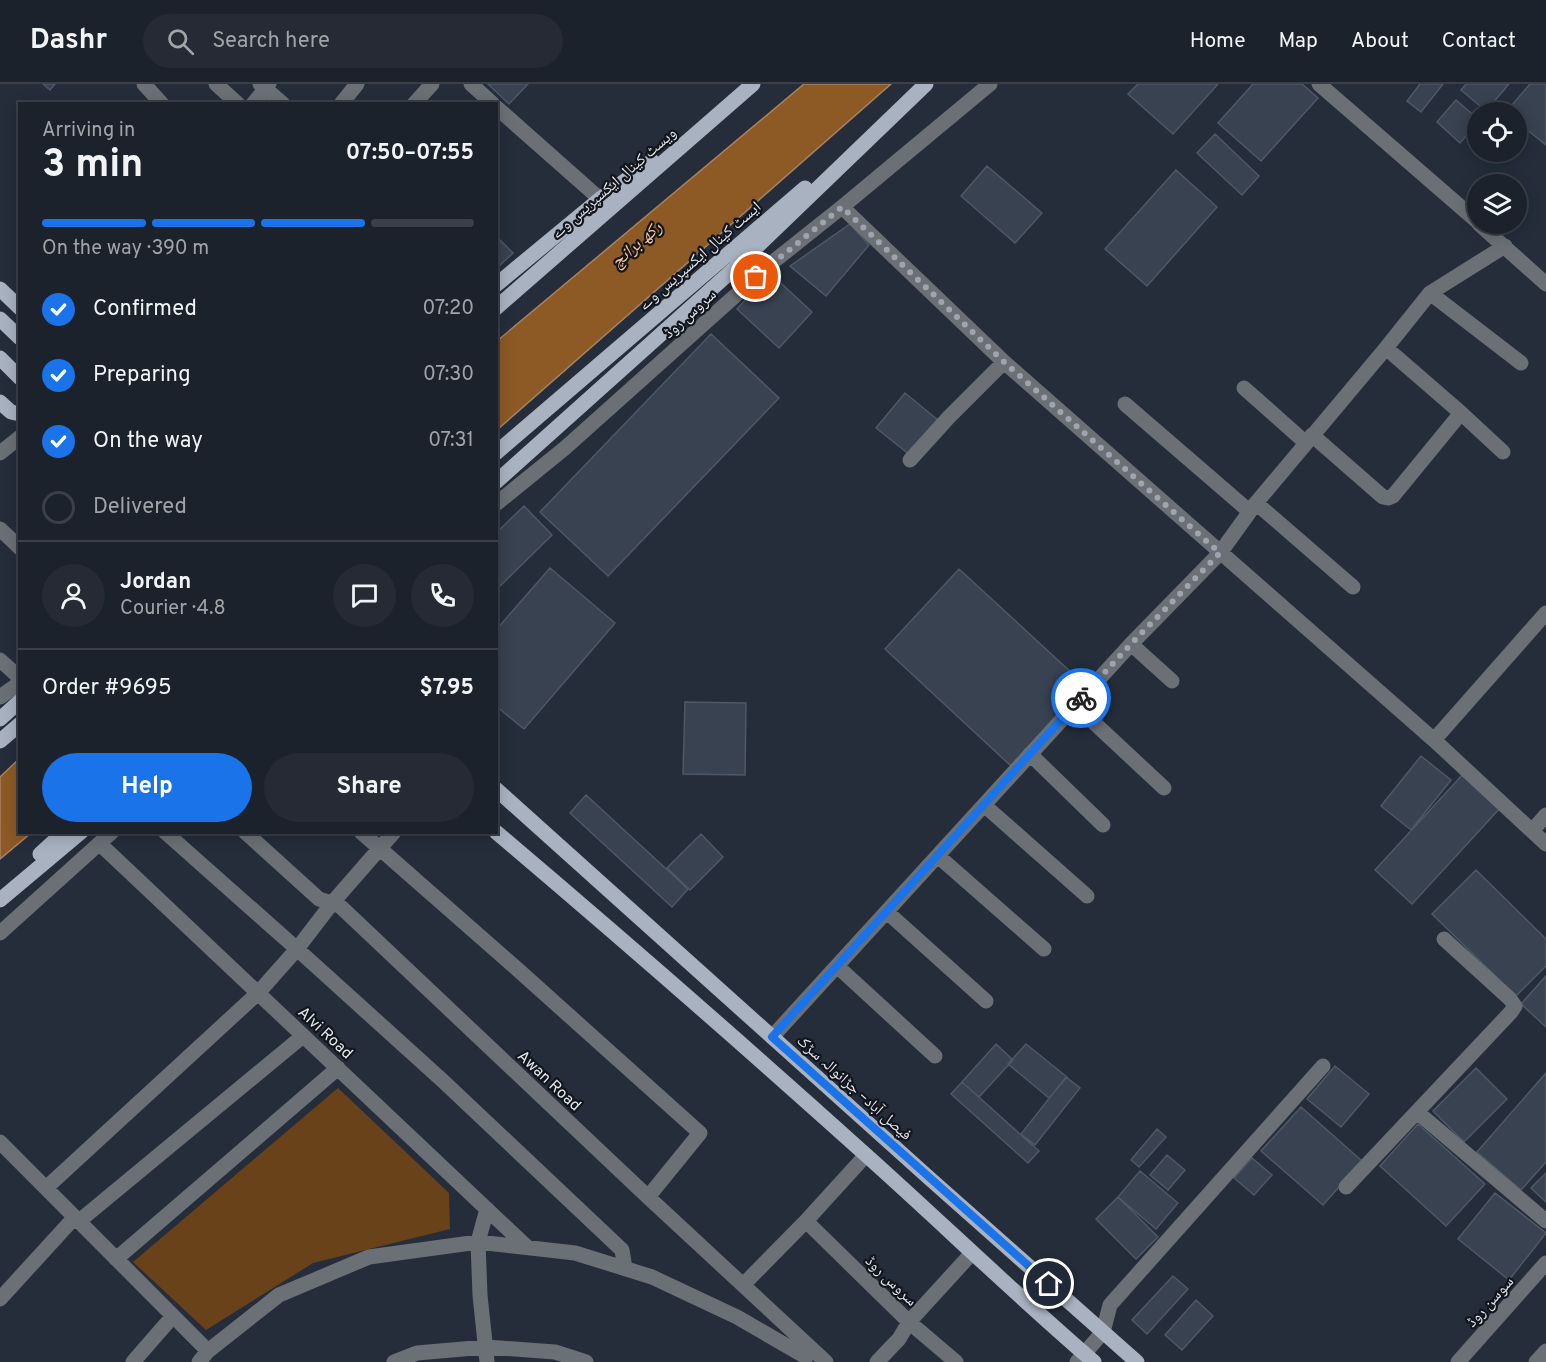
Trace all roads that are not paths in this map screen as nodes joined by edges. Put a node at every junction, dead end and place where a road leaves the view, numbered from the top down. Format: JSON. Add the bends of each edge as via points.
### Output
{"nodes":[{"id":1,"x":144,"y":84,"type":"edge"},
{"id":2,"x":216,"y":84,"type":"edge"},
{"id":3,"x":357,"y":84,"type":"edge"},
{"id":4,"x":432,"y":84,"type":"edge"},
{"id":5,"x":471,"y":84,"type":"edge"},
{"id":6,"x":753,"y":84,"type":"edge"},
{"id":7,"x":926,"y":84,"type":"edge"},
{"id":8,"x":990,"y":84,"type":"edge"},
{"id":9,"x":1319,"y":84,"type":"edge"},
{"id":10,"x":265,"y":86,"type":"edge"},
{"id":11,"x":736,"y":99,"type":"junction"},
{"id":12,"x":160,"y":102,"type":"edge"},
{"id":13,"x":236,"y":102,"type":"edge"},
{"id":14,"x":254,"y":102,"type":"edge"},
{"id":15,"x":282,"y":102,"type":"edge"},
{"id":16,"x":342,"y":102,"type":"edge"},
{"id":17,"x":416,"y":102,"type":"edge"},
{"id":18,"x":491,"y":102,"type":"edge"},
{"id":19,"x":498,"y":109,"type":"edge"},
{"id":20,"x":600,"y":199,"type":"junction"},
{"id":21,"x":842,"y":207,"type":"junction"},
{"id":22,"x":1467,"y":213,"type":"edge"},
{"id":23,"x":1491,"y":234,"type":"edge"},
{"id":24,"x":1505,"y":246,"type":"junction"},
{"id":25,"x":498,"y":283,"type":"edge"},
{"id":26,"x":1546,"y":284,"type":"edge"},
{"id":27,"x":0,"y":289,"type":"edge"},
{"id":28,"x":1430,"y":293,"type":"junction"},
{"id":29,"x":18,"y":306,"type":"edge"},
{"id":30,"x":498,"y":306,"type":"edge"},
{"id":31,"x":3,"y":322,"type":"edge"},
{"id":32,"x":18,"y":336,"type":"edge"},
{"id":33,"x":1386,"y":348,"type":"junction"},
{"id":34,"x":0,"y":358,"type":"edge"},
{"id":35,"x":1004,"y":362,"type":"junction"},
{"id":36,"x":1521,"y":363,"type":"dead end"},
{"id":37,"x":18,"y":376,"type":"edge"},
{"id":38,"x":1244,"y":388,"type":"dead end"},
{"id":39,"x":0,"y":402,"type":"edge"},
{"id":40,"x":1125,"y":404,"type":"dead end"},
{"id":41,"x":1461,"y":413,"type":"junction"},
{"id":42,"x":18,"y":414,"type":"edge"},
{"id":43,"x":18,"y":439,"type":"edge"},
{"id":44,"x":1309,"y":439,"type":"junction"},
{"id":45,"x":498,"y":451,"type":"edge"},
{"id":46,"x":1503,"y":452,"type":"dead end"},
{"id":47,"x":0,"y":453,"type":"edge"},
{"id":48,"x":910,"y":460,"type":"dead end"},
{"id":49,"x":498,"y":480,"type":"edge"},
{"id":50,"x":498,"y":502,"type":"edge"},
{"id":51,"x":1252,"y":507,"type":"junction"},
{"id":52,"x":0,"y":529,"type":"edge"},
{"id":53,"x":18,"y":546,"type":"edge"},
{"id":54,"x":1220,"y":553,"type":"junction"},
{"id":55,"x":1353,"y":587,"type":"dead end"},
{"id":56,"x":1546,"y":613,"type":"edge"},
{"id":57,"x":1131,"y":644,"type":"junction"},
{"id":58,"x":0,"y":660,"type":"edge"},
{"id":59,"x":18,"y":678,"type":"edge"},
{"id":60,"x":1172,"y":681,"type":"dead end"},
{"id":61,"x":18,"y":682,"type":"edge"},
{"id":62,"x":0,"y":697,"type":"edge"},
{"id":63,"x":18,"y":703,"type":"edge"},
{"id":64,"x":1075,"y":705,"type":"junction"},
{"id":65,"x":0,"y":719,"type":"edge"},
{"id":66,"x":18,"y":726,"type":"edge"},
{"id":67,"x":1434,"y":740,"type":"junction"},
{"id":68,"x":0,"y":741,"type":"edge"},
{"id":69,"x":1030,"y":754,"type":"junction"},
{"id":70,"x":1164,"y":788,"type":"dead end"},
{"id":71,"x":498,"y":791,"type":"edge"},
{"id":72,"x":984,"y":805,"type":"junction"},
{"id":73,"x":1546,"y":815,"type":"edge"},
{"id":74,"x":1103,"y":825,"type":"dead end"},
{"id":75,"x":1532,"y":831,"type":"junction"},
{"id":76,"x":62,"y":834,"type":"edge"},
{"id":77,"x":79,"y":834,"type":"edge"},
{"id":78,"x":167,"y":834,"type":"edge"},
{"id":79,"x":247,"y":834,"type":"edge"},
{"id":80,"x":363,"y":834,"type":"edge"},
{"id":81,"x":392,"y":834,"type":"edge"},
{"id":82,"x":498,"y":834,"type":"edge"},
{"id":83,"x":106,"y":836,"type":"edge"},
{"id":84,"x":1546,"y":844,"type":"edge"},
{"id":85,"x":380,"y":849,"type":"junction"},
{"id":86,"x":938,"y":856,"type":"junction"},
{"id":87,"x":0,"y":889,"type":"edge"},
{"id":88,"x":1087,"y":896,"type":"dead end"},
{"id":89,"x":0,"y":900,"type":"edge"},
{"id":90,"x":333,"y":902,"type":"junction"},
{"id":91,"x":887,"y":912,"type":"junction"},
{"id":92,"x":0,"y":933,"type":"edge"},
{"id":93,"x":1444,"y":939,"type":"dead end"},
{"id":94,"x":297,"y":949,"type":"junction"},
{"id":95,"x":1044,"y":949,"type":"dead end"},
{"id":96,"x":837,"y":966,"type":"junction"},
{"id":97,"x":258,"y":993,"type":"junction"},
{"id":98,"x":986,"y":1001,"type":"dead end"},
{"id":99,"x":303,"y":1036,"type":"junction"},
{"id":100,"x":772,"y":1037,"type":"junction"},
{"id":101,"x":935,"y":1056,"type":"dead end"},
{"id":102,"x":1323,"y":1066,"type":"dead end"},
{"id":103,"x":338,"y":1068,"type":"junction"},
{"id":104,"x":1417,"y":1112,"type":"junction"},
{"id":105,"x":0,"y":1142,"type":"edge"},
{"id":106,"x":866,"y":1155,"type":"junction"},
{"id":107,"x":46,"y":1187,"type":"junction"},
{"id":108,"x":1346,"y":1187,"type":"dead end"},
{"id":109,"x":648,"y":1197,"type":"junction"},
{"id":110,"x":487,"y":1209,"type":"junction"},
{"id":111,"x":76,"y":1220,"type":"junction"},
{"id":112,"x":806,"y":1221,"type":"junction"},
{"id":113,"x":1546,"y":1221,"type":"edge"},
{"id":114,"x":478,"y":1242,"type":"junction"},
{"id":115,"x":527,"y":1247,"type":"junction"},
{"id":116,"x":972,"y":1253,"type":"junction"},
{"id":117,"x":116,"y":1259,"type":"junction"},
{"id":118,"x":1546,"y":1263,"type":"edge"},
{"id":119,"x":625,"y":1268,"type":"junction"},
{"id":120,"x":743,"y":1285,"type":"junction"},
{"id":121,"x":0,"y":1299,"type":"edge"},
{"id":122,"x":173,"y":1316,"type":"junction"},
{"id":123,"x":909,"y":1322,"type":"junction"},
{"id":124,"x":1103,"y":1332,"type":"junction"},
{"id":125,"x":1546,"y":1351,"type":"edge"},
{"id":126,"x":487,"y":1354,"type":"edge"},
{"id":127,"x":204,"y":1356,"type":"edge"},
{"id":128,"x":807,"y":1356,"type":"edge"},
{"id":129,"x":1085,"y":1359,"type":"edge"},
{"id":130,"x":133,"y":1362,"type":"edge"},
{"id":131,"x":394,"y":1362,"type":"edge"},
{"id":132,"x":586,"y":1362,"type":"edge"},
{"id":133,"x":826,"y":1362,"type":"edge"},
{"id":134,"x":877,"y":1362,"type":"edge"},
{"id":135,"x":957,"y":1362,"type":"edge"},
{"id":136,"x":1137,"y":1362,"type":"edge"},
{"id":137,"x":1458,"y":1362,"type":"edge"},
{"id":138,"x":1536,"y":1362,"type":"edge"}],
"edges":[{"from":1,"to":12,"type":"street"},
{"from":2,"to":13,"type":"street"},
{"from":3,"to":16,"type":"street"},
{"from":4,"to":17,"type":"street"},
{"from":5,"to":18,"type":"street"},
{"from":6,"to":11,"type":"main road","name":"ویسٹ کینال ایکسپریس وے"},
{"from":7,"to":45,"type":"main road","name":"ایسٹ کینال ایکسپریس وے"},
{"from":7,"to":49,"type":"main road","via":[[736,267]]},
{"from":8,"to":21,"type":"street","name":"سروس روڈ"},
{"from":9,"to":22,"type":"street"},
{"from":10,"to":14,"type":"street"},
{"from":10,"to":15,"type":"street"},
{"from":11,"to":20,"type":"main road"},
{"from":11,"to":30,"type":"main road","name":"ویسٹ کینال ایکسپریس وے"},
{"from":19,"to":20,"type":"street"},
{"from":20,"to":25,"type":"main road"},
{"from":21,"to":35,"type":"street"},
{"from":21,"to":50,"type":"street","name":"سروس روڈ","via":[[773,262],[565,448]]},
{"from":23,"to":24,"type":"street"},
{"from":24,"to":26,"type":"street"},
{"from":24,"to":28,"type":"street"},
{"from":27,"to":29,"type":"main road"},
{"from":28,"to":33,"type":"street"},
{"from":28,"to":36,"type":"street"},
{"from":31,"to":32,"type":"main road"},
{"from":33,"to":41,"type":"street"},
{"from":33,"to":44,"type":"street"},
{"from":34,"to":37,"type":"main road"},
{"from":35,"to":48,"type":"street"},
{"from":35,"to":54,"type":"street"},
{"from":38,"to":44,"type":"street"},
{"from":39,"to":42,"type":"main road"},
{"from":40,"to":51,"type":"street"},
{"from":41,"to":44,"type":"street","via":[[1388,498]]},
{"from":41,"to":46,"type":"street"},
{"from":43,"to":47,"type":"street"},
{"from":44,"to":51,"type":"street"},
{"from":51,"to":54,"type":"street"},
{"from":51,"to":55,"type":"street"},
{"from":52,"to":53,"type":"street"},
{"from":54,"to":57,"type":"street"},
{"from":54,"to":67,"type":"street"},
{"from":56,"to":67,"type":"street"},
{"from":57,"to":60,"type":"street"},
{"from":57,"to":64,"type":"street"},
{"from":58,"to":59,"type":"street"},
{"from":61,"to":62,"type":"street"},
{"from":63,"to":65,"type":"main road"},
{"from":64,"to":69,"type":"street"},
{"from":64,"to":70,"type":"street"},
{"from":66,"to":68,"type":"main road"},
{"from":67,"to":75,"type":"street"},
{"from":69,"to":72,"type":"street"},
{"from":69,"to":74,"type":"street"},
{"from":71,"to":100,"type":"main road","name":"فیصل آباد– جڑانوالہ سڑک"},
{"from":72,"to":86,"type":"street"},
{"from":72,"to":88,"type":"street"},
{"from":73,"to":75,"type":"street"},
{"from":75,"to":84,"type":"street"},
{"from":76,"to":87,"type":"main road"},
{"from":77,"to":89,"type":"main road"},
{"from":78,"to":94,"type":"street"},
{"from":79,"to":90,"type":"street","name":"Awan Road","via":[[319,898]]},
{"from":80,"to":85,"type":"street"},
{"from":81,"to":85,"type":"street"},
{"from":82,"to":106,"type":"main road"},
{"from":83,"to":92,"type":"street"},
{"from":83,"to":97,"type":"street","name":"Alvi Road"},
{"from":85,"to":90,"type":"street"},
{"from":85,"to":109,"type":"street","via":[[700,1133]]},
{"from":86,"to":91,"type":"street"},
{"from":86,"to":95,"type":"street"},
{"from":90,"to":94,"type":"street"},
{"from":90,"to":109,"type":"street","name":"Awan Road"},
{"from":91,"to":96,"type":"street"},
{"from":91,"to":98,"type":"street"},
{"from":93,"to":104,"type":"street","via":[[1515,1006]]},
{"from":94,"to":97,"type":"street"},
{"from":94,"to":119,"type":"street","via":[[622,1250]]},
{"from":96,"to":100,"type":"street"},
{"from":96,"to":101,"type":"street"},
{"from":97,"to":99,"type":"street","name":"Alvi Road"},
{"from":97,"to":107,"type":"street"},
{"from":99,"to":103,"type":"street","name":"Alvi Road"},
{"from":99,"to":111,"type":"street"},
{"from":100,"to":124,"type":"main road","name":"فیصل آباد– جڑانوالہ سڑک"},
{"from":102,"to":124,"type":"street","via":[[1110,1305]]},
{"from":103,"to":110,"type":"street","name":"Alvi Road"},
{"from":103,"to":117,"type":"street"},
{"from":104,"to":108,"type":"street"},
{"from":104,"to":113,"type":"street"},
{"from":105,"to":107,"type":"street"},
{"from":106,"to":112,"type":"street"},
{"from":106,"to":116,"type":"main road"},
{"from":107,"to":111,"type":"street"},
{"from":109,"to":120,"type":"street","name":"Awan Road"},
{"from":110,"to":114,"type":"street"},
{"from":110,"to":115,"type":"street","name":"Alvi Road"},
{"from":111,"to":117,"type":"street"},
{"from":111,"to":121,"type":"street"},
{"from":112,"to":120,"type":"street"},
{"from":112,"to":123,"type":"street","name":"سروس روڈ"},
{"from":114,"to":115,"type":"street"},
{"from":114,"to":126,"type":"street"},
{"from":114,"to":127,"type":"street","via":[[369,1257],[279,1295]]},
{"from":115,"to":119,"type":"street","via":[[575,1253]]},
{"from":116,"to":123,"type":"street"},
{"from":116,"to":129,"type":"main road"},
{"from":117,"to":122,"type":"street"},
{"from":118,"to":137,"type":"street","name":"سوسن روڈ"},
{"from":119,"to":128,"type":"street","via":[[737,1317]]},
{"from":120,"to":128,"type":"street","name":"Awan Road"},
{"from":122,"to":127,"type":"street"},
{"from":122,"to":130,"type":"street"},
{"from":123,"to":134,"type":"street"},
{"from":123,"to":135,"type":"street","name":"سروس روڈ"},
{"from":124,"to":129,"type":"street"},
{"from":124,"to":136,"type":"main road","name":"فیصل آباد– جڑانوالہ سڑک"},
{"from":125,"to":138,"type":"street"},
{"from":126,"to":131,"type":"street","via":[[417,1353]]},
{"from":126,"to":132,"type":"street","via":[[555,1352]]},
{"from":128,"to":133,"type":"street","name":"Awan Road"}]}
